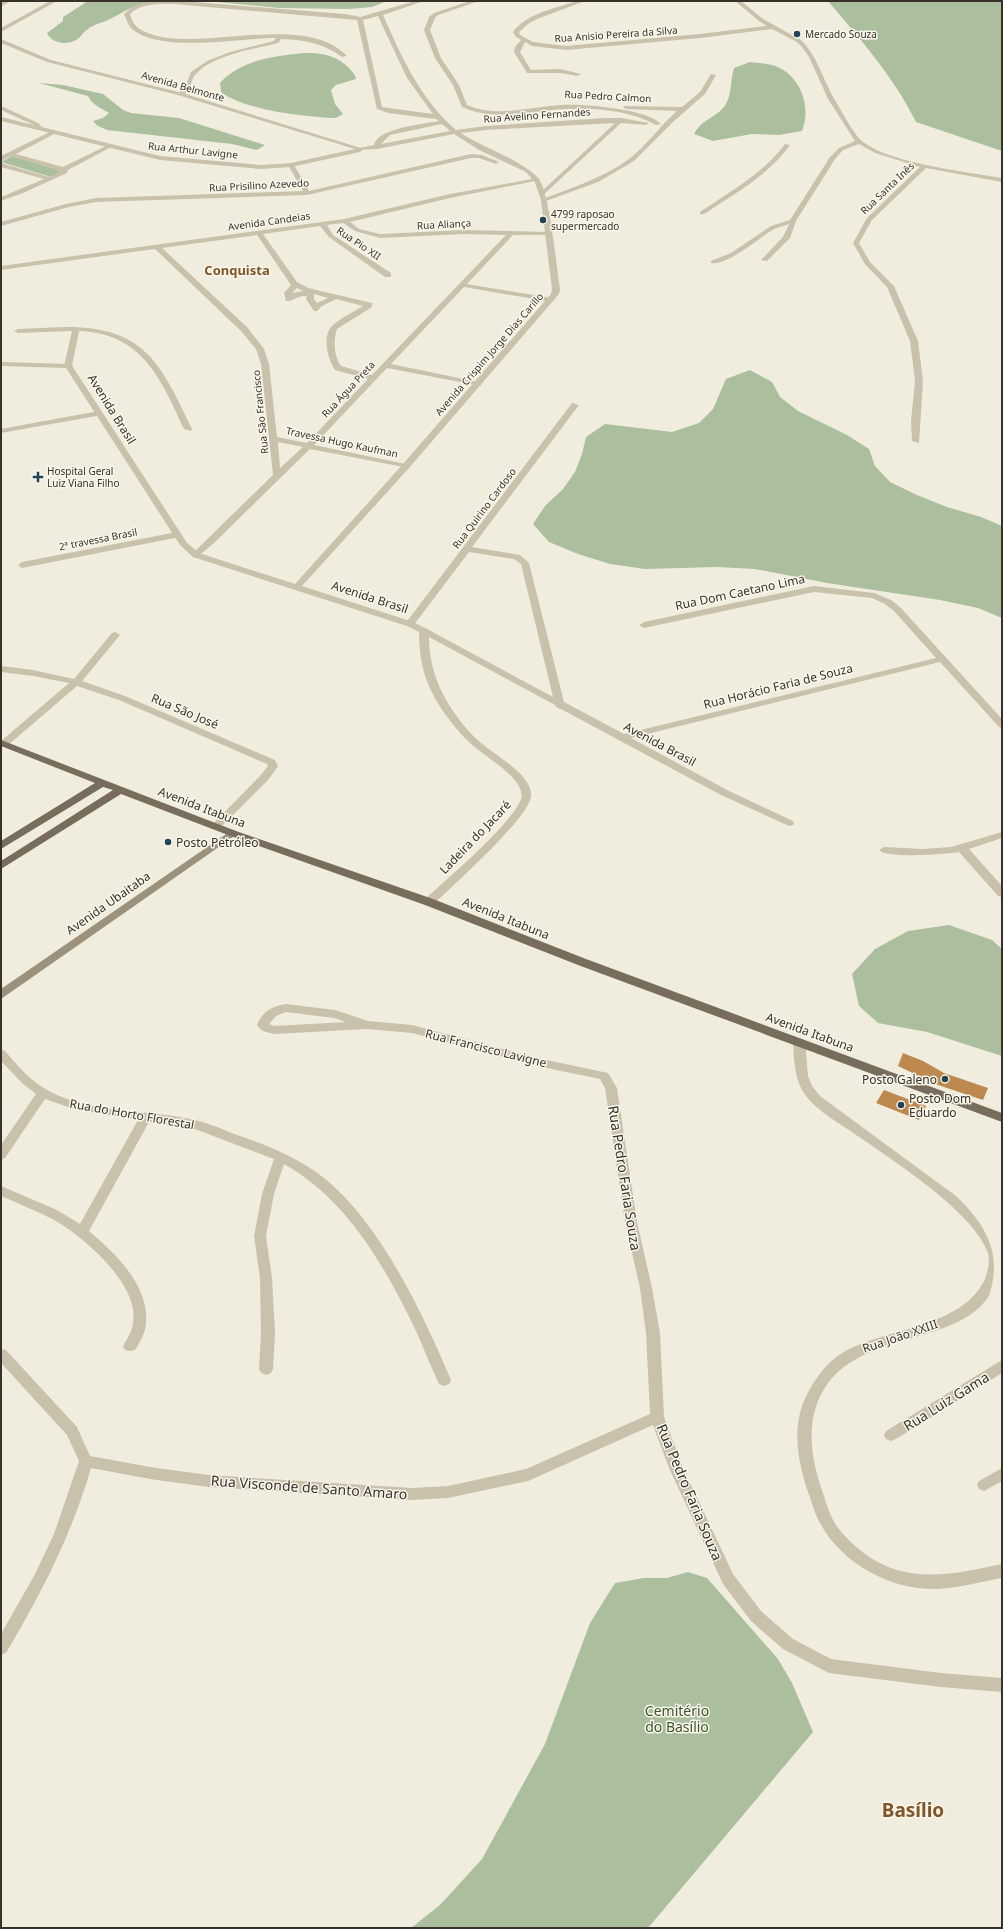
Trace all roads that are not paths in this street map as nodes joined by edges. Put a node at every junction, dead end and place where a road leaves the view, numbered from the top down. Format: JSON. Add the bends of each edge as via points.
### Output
{"nodes":[{"id":1,"x":7,"y":1,"type":"edge"},
{"id":2,"x":54,"y":1,"type":"edge"},
{"id":3,"x":421,"y":1,"type":"edge"},
{"id":4,"x":476,"y":1,"type":"edge"},
{"id":5,"x":582,"y":1,"type":"edge"},
{"id":6,"x":738,"y":1,"type":"edge"},
{"id":7,"x":1,"y":5,"type":"edge"},
{"id":8,"x":380,"y":14,"type":"junction"},
{"id":9,"x":360,"y":19,"type":"junction"},
{"id":10,"x":772,"y":26,"type":"junction"},
{"id":11,"x":1,"y":30,"type":"edge"},
{"id":12,"x":278,"y":39,"type":"junction"},
{"id":13,"x":1,"y":41,"type":"edge"},
{"id":14,"x":523,"y":41,"type":"junction"},
{"id":15,"x":344,"y":56,"type":"dead end"},
{"id":16,"x":578,"y":74,"type":"dead end"},
{"id":17,"x":712,"y":75,"type":"dead end"},
{"id":18,"x":180,"y":94,"type":"junction"},
{"id":19,"x":534,"y":105,"type":"dead end"},
{"id":20,"x":1,"y":108,"type":"edge"},
{"id":21,"x":682,"y":109,"type":"junction"},
{"id":22,"x":1,"y":120,"type":"edge"},
{"id":23,"x":442,"y":120,"type":"junction"},
{"id":24,"x":621,"y":120,"type":"junction"},
{"id":25,"x":661,"y":124,"type":"junction"},
{"id":26,"x":41,"y":129,"type":"junction"},
{"id":27,"x":54,"y":132,"type":"junction"},
{"id":28,"x":455,"y":132,"type":"junction"},
{"id":29,"x":859,"y":142,"type":"junction"},
{"id":30,"x":787,"y":145,"type":"dead end"},
{"id":31,"x":110,"y":146,"type":"junction"},
{"id":32,"x":377,"y":147,"type":"junction"},
{"id":33,"x":361,"y":149,"type":"junction"},
{"id":34,"x":9,"y":154,"type":"junction"},
{"id":35,"x":1,"y":159,"type":"edge"},
{"id":36,"x":1,"y":165,"type":"edge"},
{"id":37,"x":291,"y":165,"type":"junction"},
{"id":38,"x":924,"y":167,"type":"junction"},
{"id":39,"x":64,"y":169,"type":"junction"},
{"id":40,"x":50,"y":179,"type":"junction"},
{"id":41,"x":537,"y":179,"type":"junction"},
{"id":42,"x":558,"y":180,"type":"junction"},
{"id":43,"x":1002,"y":180,"type":"edge"},
{"id":44,"x":578,"y":187,"type":"junction"},
{"id":45,"x":306,"y":193,"type":"junction"},
{"id":46,"x":543,"y":197,"type":"junction"},
{"id":47,"x":2,"y":198,"type":"edge"},
{"id":48,"x":702,"y":212,"type":"dead end"},
{"id":49,"x":344,"y":221,"type":"junction"},
{"id":50,"x":793,"y":221,"type":"junction"},
{"id":51,"x":1,"y":224,"type":"edge"},
{"id":52,"x":322,"y":224,"type":"junction"},
{"id":53,"x":258,"y":232,"type":"junction"},
{"id":54,"x":511,"y":233,"type":"junction"},
{"id":55,"x":548,"y":233,"type":"junction"},
{"id":56,"x":157,"y":247,"type":"junction"},
{"id":57,"x":765,"y":260,"type":"dead end"},
{"id":58,"x":713,"y":262,"type":"dead end"},
{"id":59,"x":1,"y":268,"type":"edge"},
{"id":60,"x":388,"y":275,"type":"dead end"},
{"id":61,"x":296,"y":285,"type":"junction"},
{"id":62,"x":463,"y":285,"type":"junction"},
{"id":63,"x":335,"y":296,"type":"junction"},
{"id":64,"x":551,"y":300,"type":"junction"},
{"id":65,"x":76,"y":329,"type":"junction"},
{"id":66,"x":18,"y":331,"type":"dead end"},
{"id":67,"x":1,"y":364,"type":"edge"},
{"id":68,"x":385,"y":365,"type":"junction"},
{"id":69,"x":68,"y":366,"type":"junction"},
{"id":70,"x":373,"y":378,"type":"junction"},
{"id":71,"x":478,"y":384,"type":"junction"},
{"id":72,"x":575,"y":405,"type":"dead end"},
{"id":73,"x":99,"y":413,"type":"junction"},
{"id":74,"x":188,"y":430,"type":"dead end"},
{"id":75,"x":1,"y":431,"type":"edge"},
{"id":76,"x":273,"y":439,"type":"junction"},
{"id":77,"x":916,"y":441,"type":"dead end"},
{"id":78,"x":310,"y":445,"type":"junction"},
{"id":79,"x":406,"y":466,"type":"junction"},
{"id":80,"x":277,"y":474,"type":"junction"},
{"id":81,"x":177,"y":534,"type":"junction"},
{"id":82,"x":466,"y":549,"type":"junction"},
{"id":83,"x":196,"y":555,"type":"junction"},
{"id":84,"x":22,"y":565,"type":"dead end"},
{"id":85,"x":297,"y":587,"type":"junction"},
{"id":86,"x":410,"y":624,"type":"junction"},
{"id":87,"x":644,"y":625,"type":"dead end"},
{"id":88,"x":424,"y":631,"type":"junction"},
{"id":89,"x":115,"y":635,"type":"dead end"},
{"id":90,"x":942,"y":659,"type":"junction"},
{"id":91,"x":1,"y":669,"type":"edge"},
{"id":92,"x":76,"y":682,"type":"junction"},
{"id":93,"x":560,"y":706,"type":"junction"},
{"id":94,"x":1002,"y":726,"type":"edge"},
{"id":95,"x":621,"y":738,"type":"junction"},
{"id":96,"x":2,"y":744,"type":"edge"},
{"id":97,"x":102,"y":783,"type":"junction"},
{"id":98,"x":120,"y":790,"type":"junction"},
{"id":99,"x":789,"y":823,"type":"dead end"},
{"id":100,"x":215,"y":826,"type":"junction"},
{"id":101,"x":232,"y":833,"type":"junction"},
{"id":102,"x":1002,"y":835,"type":"edge"},
{"id":103,"x":1,"y":846,"type":"edge"},
{"id":104,"x":962,"y":848,"type":"junction"},
{"id":105,"x":884,"y":850,"type":"dead end"},
{"id":106,"x":1,"y":866,"type":"edge"},
{"id":107,"x":1002,"y":893,"type":"edge"},
{"id":108,"x":429,"y":902,"type":"junction"},
{"id":109,"x":1,"y":995,"type":"edge"},
{"id":110,"x":367,"y":1025,"type":"junction"},
{"id":111,"x":799,"y":1042,"type":"junction"},
{"id":112,"x":1,"y":1054,"type":"edge"},
{"id":113,"x":604,"y":1076,"type":"joint"},
{"id":114,"x":43,"y":1093,"type":"junction"},
{"id":115,"x":146,"y":1116,"type":"junction"},
{"id":116,"x":1002,"y":1118,"type":"edge"},
{"id":117,"x":1,"y":1155,"type":"edge"},
{"id":118,"x":281,"y":1158,"type":"junction"},
{"id":119,"x":1,"y":1191,"type":"edge"},
{"id":120,"x":82,"y":1232,"type":"junction"},
{"id":121,"x":130,"y":1346,"type":"dead end"},
{"id":122,"x":1,"y":1354,"type":"edge"},
{"id":123,"x":1002,"y":1366,"type":"edge"},
{"id":124,"x":266,"y":1369,"type":"dead end"},
{"id":125,"x":444,"y":1380,"type":"dead end"},
{"id":126,"x":657,"y":1417,"type":"junction"},
{"id":127,"x":891,"y":1435,"type":"dead end"},
{"id":128,"x":86,"y":1461,"type":"junction"},
{"id":129,"x":1002,"y":1474,"type":"edge"},
{"id":130,"x":984,"y":1485,"type":"dead end"},
{"id":131,"x":1002,"y":1571,"type":"edge"},
{"id":132,"x":1,"y":1648,"type":"edge"},
{"id":133,"x":1002,"y":1685,"type":"edge"}],
"edges":[{"from":1,"to":7,"type":"street"},
{"from":2,"to":11,"type":"street"},
{"from":3,"to":8,"type":"street"},
{"from":4,"to":25,"type":"street","name":"Rua Pedro Calmon","via":[[436,14],[432,17],[427,30],[438,58],[456,85],[464,106],[472,111],[492,114],[557,107],[604,110],[643,116]]},
{"from":5,"to":14,"type":"street","via":[[518,27],[516,32]]},
{"from":6,"to":10,"type":"street","via":[[752,14]]},
{"from":8,"to":9,"type":"street"},
{"from":8,"to":23,"type":"street","via":[[415,88]]},
{"from":9,"to":12,"type":"street","via":[[174,2],[145,5],[127,14],[128,20],[143,32],[172,41]]},
{"from":9,"to":23,"type":"street","via":[[379,108]]},
{"from":10,"to":14,"type":"street","name":"Rua Anisio Pereira da Silva","via":[[700,36],[566,48],[543,47]]},
{"from":10,"to":29,"type":"street","via":[[804,46],[832,99]]},
{"from":12,"to":15,"type":"street","via":[[300,38],[331,46]]},
{"from":12,"to":18,"type":"street","via":[[200,68],[190,76],[190,86]]},
{"from":13,"to":18,"type":"street","name":"Avenida Belmonte","via":[[49,61]]},
{"from":14,"to":16,"type":"street","via":[[517,52],[529,72],[560,70]]},
{"from":17,"to":21,"type":"street","via":[[705,91]]},
{"from":18,"to":33,"type":"street","name":"Avenida Belmonte"},
{"from":19,"to":21,"type":"street","name":"Rua Pedro Calmon","via":[[557,103]]},
{"from":20,"to":26,"type":"street","via":[[36,124]]},
{"from":21,"to":25,"type":"street"},
{"from":22,"to":26,"type":"street","name":"Rua Arthur Lavigne"},
{"from":23,"to":28,"type":"street"},
{"from":23,"to":32,"type":"street","via":[[388,134],[378,142]]},
{"from":24,"to":25,"type":"street","name":"Rua Avelino Fernandes"},
{"from":24,"to":28,"type":"street","name":"Rua Avelino Fernandes"},
{"from":24,"to":42,"type":"street"},
{"from":25,"to":44,"type":"street","via":[[642,151],[626,163]]},
{"from":26,"to":27,"type":"street","name":"Rua Arthur Lavigne"},
{"from":27,"to":31,"type":"street","name":"Rua Arthur Lavigne"},
{"from":27,"to":34,"type":"street"},
{"from":28,"to":32,"type":"street","name":"Rua Avelino Fernandes"},
{"from":28,"to":41,"type":"street","via":[[528,171]]},
{"from":29,"to":38,"type":"street","via":[[887,157]]},
{"from":29,"to":50,"type":"street","via":[[841,149],[832,158]]},
{"from":30,"to":48,"type":"street","via":[[780,155],[755,177]]},
{"from":31,"to":37,"type":"street","name":"Rua Arthur Lavigne","via":[[160,158],[261,167]]},
{"from":31,"to":39,"type":"street"},
{"from":32,"to":33,"type":"street","name":"Rua Arthur Lavigne"},
{"from":33,"to":37,"type":"street","name":"Rua Arthur Lavigne"},
{"from":34,"to":35,"type":"street"},
{"from":34,"to":39,"type":"street"},
{"from":36,"to":40,"type":"street"},
{"from":37,"to":45,"type":"street"},
{"from":38,"to":43,"type":"street"},
{"from":38,"to":77,"type":"street","name":"Rua Santa Inês","via":[[868,219],[856,243],[868,263],[890,286],[914,341],[919,381]]},
{"from":39,"to":40,"type":"street","via":[[65,172]]},
{"from":40,"to":47,"type":"street"},
{"from":41,"to":45,"type":"street","name":"Rua Prisilino Azevedo","via":[[484,157],[470,156]]},
{"from":41,"to":46,"type":"street","name":"Avenida Crispim Jorge Dias Carillo"},
{"from":41,"to":49,"type":"street","name":"Avenida Candeias"},
{"from":42,"to":44,"type":"street"},
{"from":42,"to":46,"type":"street"},
{"from":44,"to":46,"type":"street"},
{"from":45,"to":51,"type":"street","name":"Rua Prisilino Azevedo","via":[[96,200],[68,205]]},
{"from":46,"to":55,"type":"street","name":"Avenida Crispim Jorge Dias Carillo"},
{"from":49,"to":52,"type":"street","name":"Avenida Candeias"},
{"from":49,"to":54,"type":"street","name":"Rua Aliança","via":[[357,230],[380,236],[464,232]]},
{"from":50,"to":57,"type":"street","via":[[792,230],[787,238]]},
{"from":50,"to":58,"type":"street","via":[[773,227],[733,254]]},
{"from":52,"to":53,"type":"street","name":"Avenida Candeias"},
{"from":52,"to":60,"type":"street","name":"Rua Pio XII","via":[[331,236]]},
{"from":53,"to":56,"type":"street","name":"Avenida Candeias"},
{"from":53,"to":61,"type":"street"},
{"from":54,"to":55,"type":"street","name":"Rua Aliança"},
{"from":54,"to":62,"type":"street","name":"Rua Água Preta"},
{"from":55,"to":64,"type":"street","name":"Avenida Crispim Jorge Dias Carillo","via":[[556,289]]},
{"from":56,"to":59,"type":"street","name":"Avenida Candeias"},
{"from":56,"to":76,"type":"street","name":"Rua São Francisco","via":[[244,329],[260,349],[265,364]]},
{"from":61,"to":63,"type":"street","via":[[306,290]]},
{"from":61,"to":63,"type":"street","via":[[288,293],[289,300],[292,296],[303,293],[312,295],[310,299],[317,309],[319,305]]},
{"from":62,"to":64,"type":"street"},
{"from":62,"to":68,"type":"street","name":"Rua Água Preta"},
{"from":63,"to":70,"type":"street","via":[[369,305],[334,328],[332,351],[335,366]]},
{"from":64,"to":71,"type":"street","name":"Avenida Crispim Jorge Dias Carillo"},
{"from":65,"to":66,"type":"street"},
{"from":65,"to":69,"type":"street"},
{"from":65,"to":74,"type":"street","via":[[111,334],[146,354],[155,364]]},
{"from":67,"to":69,"type":"street"},
{"from":68,"to":70,"type":"street","name":"Rua Água Preta"},
{"from":68,"to":71,"type":"street"},
{"from":69,"to":73,"type":"street","name":"Avenida Brasil"},
{"from":70,"to":78,"type":"street","name":"Rua Água Preta"},
{"from":71,"to":79,"type":"street","name":"Avenida Crispim Jorge Dias Carillo"},
{"from":72,"to":82,"type":"street","name":"Rua Quirino Cardoso"},
{"from":73,"to":75,"type":"street"},
{"from":73,"to":81,"type":"street","name":"Avenida Brasil"},
{"from":76,"to":78,"type":"street","name":"Travessa Hugo Kaufman"},
{"from":76,"to":80,"type":"street","name":"Rua São Francisco"},
{"from":78,"to":79,"type":"street","name":"Travessa Hugo Kaufman"},
{"from":78,"to":80,"type":"street","name":"Rua Água Preta"},
{"from":79,"to":85,"type":"street","name":"Avenida Crispim Jorge Dias Carillo"},
{"from":80,"to":83,"type":"street","name":"Rua Água Preta","via":[[245,509]]},
{"from":81,"to":83,"type":"street","name":"Avenida Brasil","via":[[184,545]]},
{"from":81,"to":84,"type":"street","name":"2ª travessa Brasil"},
{"from":82,"to":86,"type":"street","name":"Rua Quirino Cardoso"},
{"from":82,"to":93,"type":"street","via":[[517,557],[525,563]]},
{"from":83,"to":85,"type":"street","name":"Avenida Brasil"},
{"from":85,"to":86,"type":"street","name":"Avenida Brasil"},
{"from":86,"to":88,"type":"street","name":"Avenida Brasil"},
{"from":87,"to":90,"type":"street","name":"Rua Dom Caetano Lima","via":[[814,589],[874,596],[888,602],[898,609]]},
{"from":88,"to":93,"type":"street","name":"Avenida Brasil"},
{"from":88,"to":108,"type":"street","name":"Ladeira do Jacaré","via":[[426,664],[430,677],[453,721],[474,742],[517,776],[527,791],[524,805],[510,822]]},
{"from":89,"to":92,"type":"street"},
{"from":90,"to":94,"type":"street"},
{"from":90,"to":95,"type":"street","name":"Rua Horácio Faria de Souza"},
{"from":91,"to":92,"type":"street","name":"Rua São José"},
{"from":92,"to":96,"type":"street"},
{"from":92,"to":100,"type":"street","name":"Rua São José","via":[[122,698],[272,762],[274,766],[264,778]]},
{"from":93,"to":95,"type":"street","name":"Avenida Brasil"},
{"from":95,"to":99,"type":"street","name":"Avenida Brasil","via":[[725,793]]},
{"from":96,"to":97,"type":"main road","name":"Avenida Itabuna"},
{"from":97,"to":98,"type":"main road","name":"Avenida Itabuna"},
{"from":97,"to":103,"type":"main road"},
{"from":98,"to":100,"type":"main road","name":"Avenida Itabuna"},
{"from":98,"to":106,"type":"main road"},
{"from":100,"to":101,"type":"main road","name":"Avenida Itabuna"},
{"from":101,"to":108,"type":"main road","name":"Avenida Itabuna"},
{"from":101,"to":109,"type":"main road","name":"Avenida Ubaitaba"},
{"from":102,"to":104,"type":"street"},
{"from":104,"to":105,"type":"street","via":[[914,852]]},
{"from":104,"to":107,"type":"street"},
{"from":108,"to":111,"type":"main road","name":"Avenida Itabuna"},
{"from":110,"to":110,"type":"street","name":"Rua Francisco Lavigne","via":[[274,1030],[263,1025],[270,1014],[286,1008],[335,1014]]},
{"from":110,"to":113,"type":"street","name":"Rua Francisco Lavigne","via":[[412,1029],[542,1063]]},
{"from":111,"to":116,"type":"main road","name":"Avenida Itabuna"},
{"from":111,"to":131,"type":"street","name":"Rua João XXIII","via":[[805,1082],[818,1102],[931,1183],[974,1220],[990,1242],[996,1264],[990,1286],[977,1302],[939,1324],[861,1349],[828,1371],[808,1407],[804,1426],[809,1473],[825,1518],[842,1545],[889,1575],[928,1582]]},
{"from":112,"to":114,"type":"street","name":"Rua do Horto Florestal","via":[[23,1078]]},
{"from":113,"to":126,"type":"street","name":"Rua Pedro Faria Souza","via":[[611,1088],[631,1222],[653,1333]]},
{"from":114,"to":115,"type":"street","name":"Rua do Horto Florestal","via":[[79,1106]]},
{"from":114,"to":117,"type":"street"},
{"from":115,"to":118,"type":"street","name":"Rua do Horto Florestal","via":[[187,1122],[259,1147]]},
{"from":115,"to":120,"type":"street"},
{"from":118,"to":124,"type":"street","via":[[268,1194],[260,1236],[266,1278]]},
{"from":118,"to":125,"type":"street","name":"Rua do Horto Florestal","via":[[323,1183],[359,1224],[394,1278],[430,1344]]},
{"from":119,"to":120,"type":"street","via":[[59,1217]]},
{"from":120,"to":121,"type":"street","via":[[118,1268],[137,1297],[140,1320],[138,1332]]},
{"from":122,"to":128,"type":"street","via":[[72,1431]]},
{"from":123,"to":127,"type":"street","name":"Rua Luiz Gama"},
{"from":126,"to":128,"type":"street","name":"Rua Visconde de Santo Amaro","via":[[528,1475],[448,1492],[412,1494],[208,1481]]},
{"from":126,"to":133,"type":"street","name":"Rua Pedro Faria Souza","via":[[676,1468],[728,1579],[756,1616],[788,1644],[829,1666]]},
{"from":128,"to":132,"type":"street","via":[[72,1508],[36,1589]]},
{"from":129,"to":130,"type":"street"}]}
